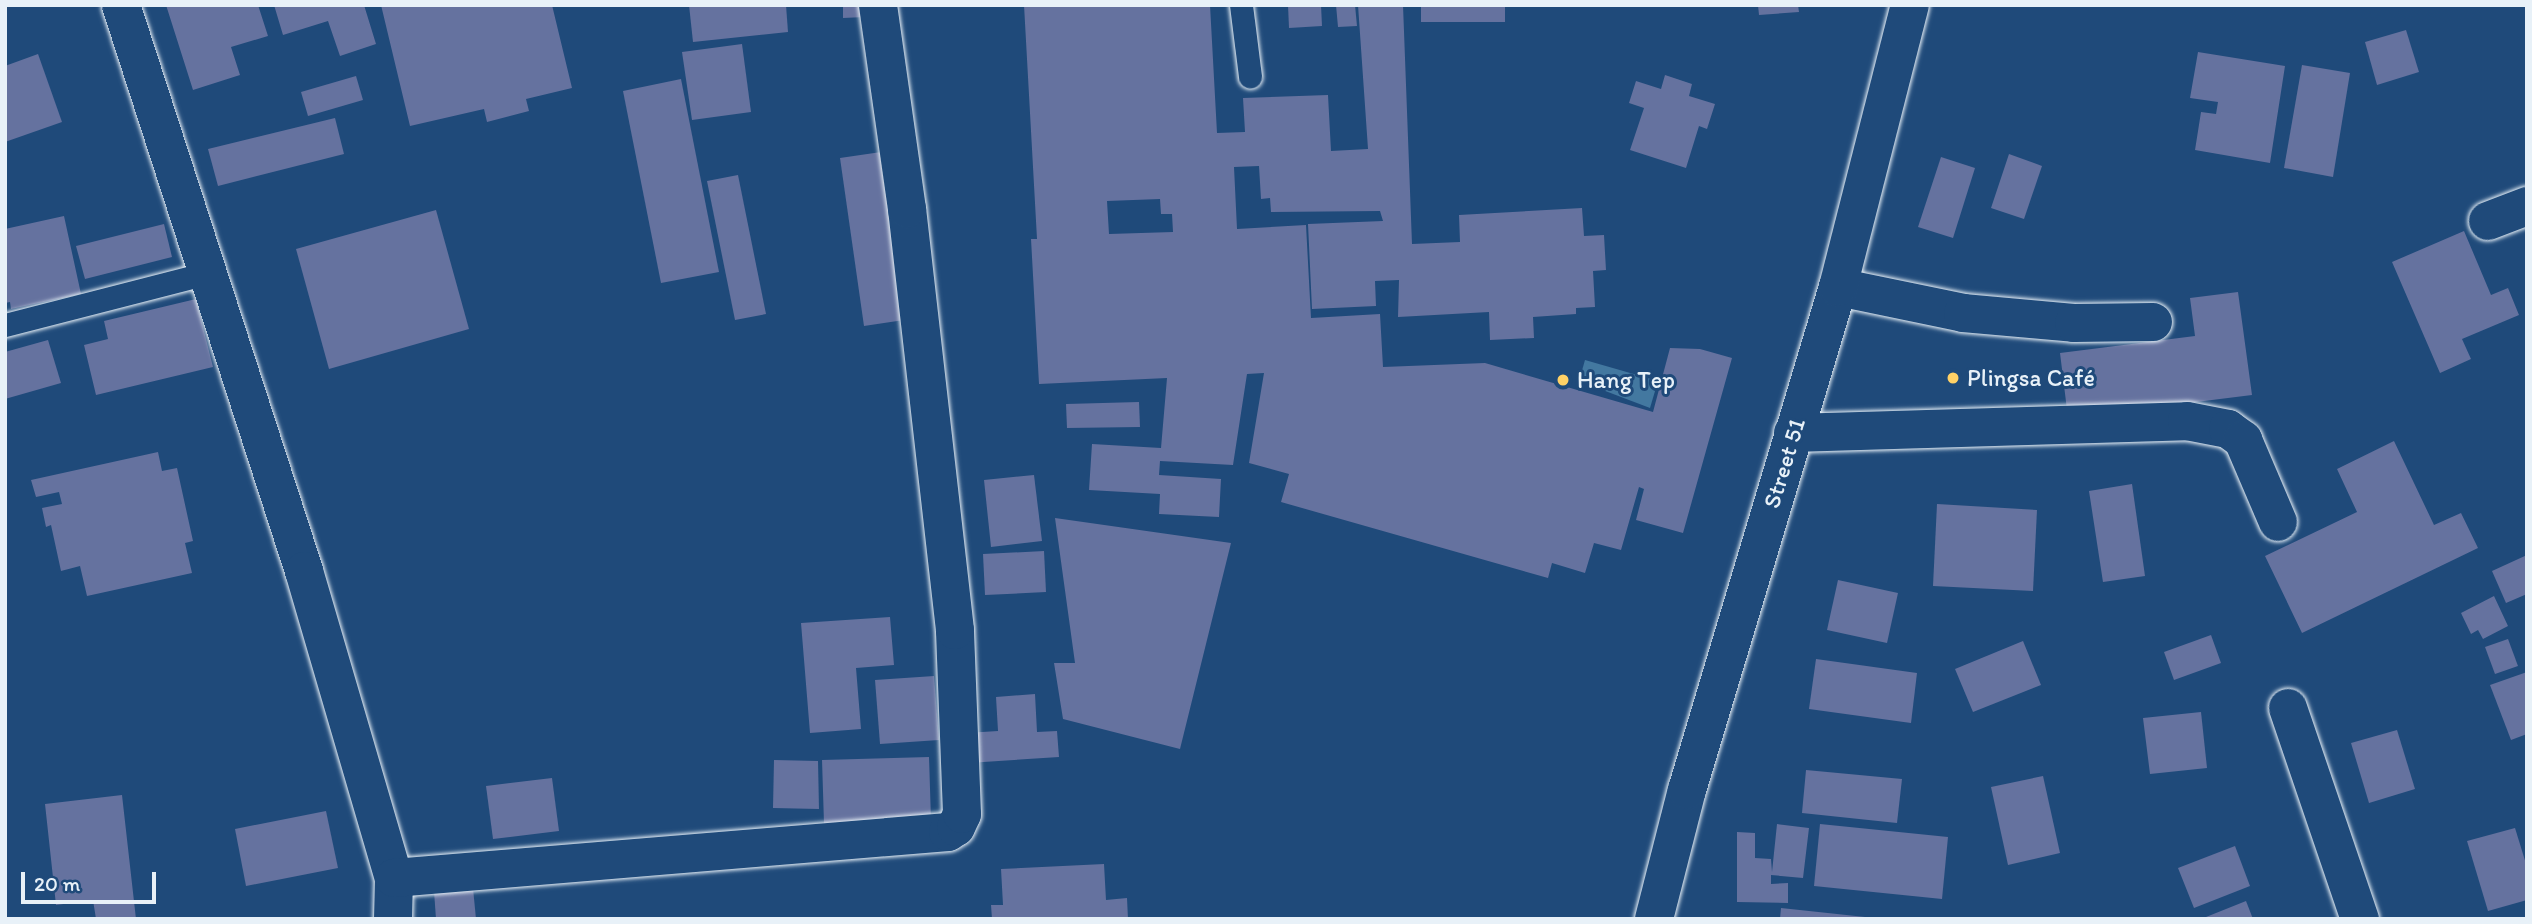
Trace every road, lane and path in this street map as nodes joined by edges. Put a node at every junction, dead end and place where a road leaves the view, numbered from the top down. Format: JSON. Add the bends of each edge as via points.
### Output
{"nodes":[{"id":1,"x":121,"y":5,"type":"edge"},
{"id":2,"x":878,"y":5,"type":"edge"},
{"id":3,"x":1241,"y":5,"type":"edge"},
{"id":4,"x":1910,"y":5,"type":"edge"},
{"id":5,"x":1250,"y":76,"type":"dead end"},
{"id":6,"x":2527,"y":206,"type":"edge"},
{"id":7,"x":2488,"y":221,"type":"dead end"},
{"id":8,"x":208,"y":273,"type":"junction"},
{"id":9,"x":1838,"y":287,"type":"junction"},
{"id":10,"x":2153,"y":322,"type":"dead end"},
{"id":11,"x":5,"y":325,"type":"edge"},
{"id":12,"x":1793,"y":433,"type":"junction"},
{"id":13,"x":2278,"y":522,"type":"dead end"},
{"id":14,"x":2288,"y":708,"type":"dead end"},
{"id":15,"x":394,"y":878,"type":"junction"},
{"id":16,"x":393,"y":919,"type":"edge"},
{"id":17,"x":1654,"y":919,"type":"edge"},
{"id":18,"x":2360,"y":919,"type":"edge"}],
"edges":[{"from":1,"to":8,"type":"street"},
{"from":2,"to":15,"type":"street","via":[[907,209],[955,631],[962,814],[956,827],[948,832]]},
{"from":3,"to":5,"type":"lane"},
{"from":4,"to":9,"type":"street","name":"Street 51"},
{"from":6,"to":7,"type":"street"},
{"from":8,"to":11,"type":"lane"},
{"from":8,"to":15,"type":"street","via":[[304,571]]},
{"from":9,"to":10,"type":"street","via":[[1963,313],[2074,323]]},
{"from":9,"to":12,"type":"street","name":"Street 51"},
{"from":12,"to":13,"type":"street","via":[[2188,421],[2228,429],[2243,440]]},
{"from":12,"to":17,"type":"street","name":"Street 51","via":[[1687,790]]},
{"from":14,"to":18,"type":"street"},
{"from":15,"to":16,"type":"street"}]}
